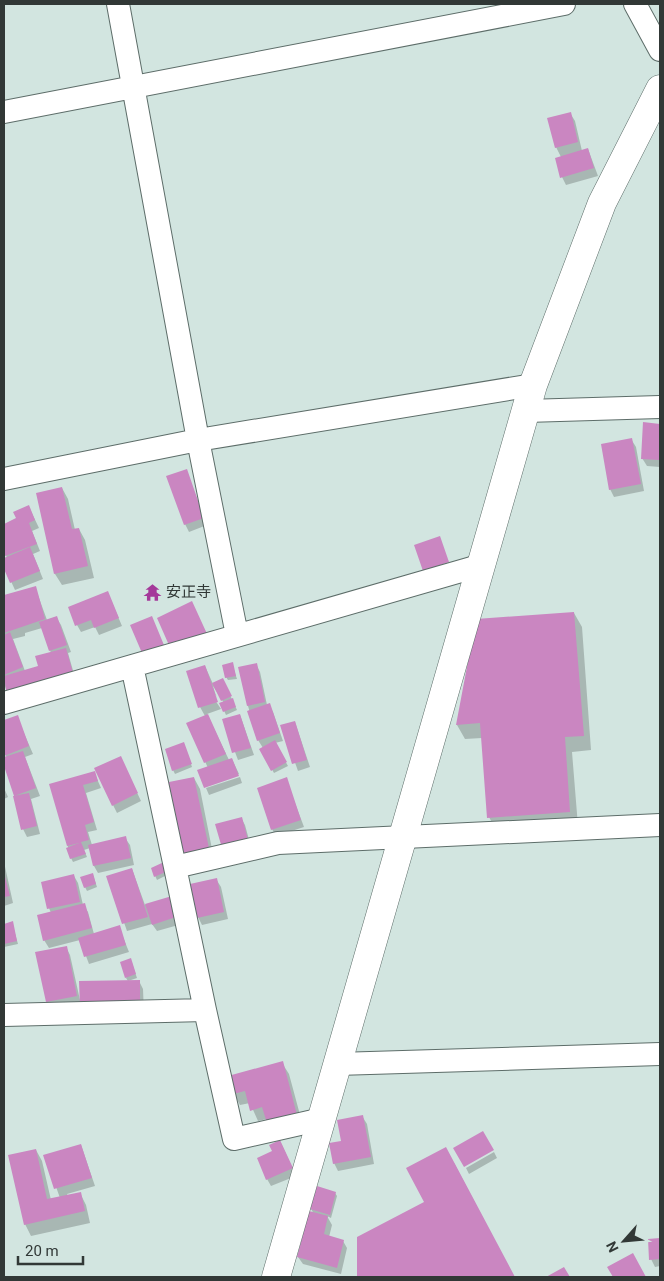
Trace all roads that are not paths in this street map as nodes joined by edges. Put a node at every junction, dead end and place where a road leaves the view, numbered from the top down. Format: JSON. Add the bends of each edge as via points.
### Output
{"nodes":[{"id":1,"x":118,"y":4,"type":"edge"},
{"id":2,"x":564,"y":4,"type":"edge"},
{"id":3,"x":636,"y":4,"type":"edge"},
{"id":4,"x":660,"y":50,"type":"edge"},
{"id":5,"x":134,"y":87,"type":"junction"},
{"id":6,"x":660,"y":89,"type":"edge"},
{"id":7,"x":4,"y":112,"type":"edge"},
{"id":8,"x":533,"y":385,"type":"junction"},
{"id":9,"x":660,"y":407,"type":"edge"},
{"id":10,"x":526,"y":411,"type":"junction"},
{"id":11,"x":198,"y":440,"type":"junction"},
{"id":12,"x":4,"y":480,"type":"edge"},
{"id":13,"x":482,"y":565,"type":"junction"},
{"id":14,"x":237,"y":635,"type":"junction"},
{"id":15,"x":132,"y":666,"type":"junction"},
{"id":16,"x":4,"y":704,"type":"edge"},
{"id":17,"x":660,"y":825,"type":"edge"},
{"id":18,"x":401,"y":839,"type":"junction"},
{"id":19,"x":175,"y":867,"type":"junction"},
{"id":20,"x":205,"y":1010,"type":"junction"},
{"id":21,"x":4,"y":1015,"type":"edge"},
{"id":22,"x":660,"y":1054,"type":"edge"},
{"id":23,"x":337,"y":1064,"type":"junction"},
{"id":24,"x":322,"y":1119,"type":"junction"},
{"id":25,"x":276,"y":1277,"type":"edge"}],
"edges":[{"from":1,"to":5,"type":"street"},
{"from":2,"to":5,"type":"street"},
{"from":3,"to":4,"type":"street"},
{"from":5,"to":7,"type":"street"},
{"from":5,"to":11,"type":"street"},
{"from":6,"to":8,"type":"street","via":[[602,203]]},
{"from":8,"to":10,"type":"street"},
{"from":8,"to":11,"type":"street"},
{"from":9,"to":10,"type":"street"},
{"from":10,"to":13,"type":"street"},
{"from":11,"to":12,"type":"street"},
{"from":11,"to":14,"type":"street"},
{"from":13,"to":14,"type":"street"},
{"from":13,"to":18,"type":"street"},
{"from":14,"to":15,"type":"street"},
{"from":15,"to":16,"type":"street"},
{"from":15,"to":19,"type":"street"},
{"from":17,"to":18,"type":"street"},
{"from":18,"to":19,"type":"street","via":[[278,843]]},
{"from":18,"to":23,"type":"street"},
{"from":19,"to":20,"type":"street"},
{"from":20,"to":21,"type":"street"},
{"from":20,"to":24,"type":"street","via":[[234,1139]]},
{"from":22,"to":23,"type":"street"},
{"from":23,"to":24,"type":"street"},
{"from":24,"to":25,"type":"street"}]}
